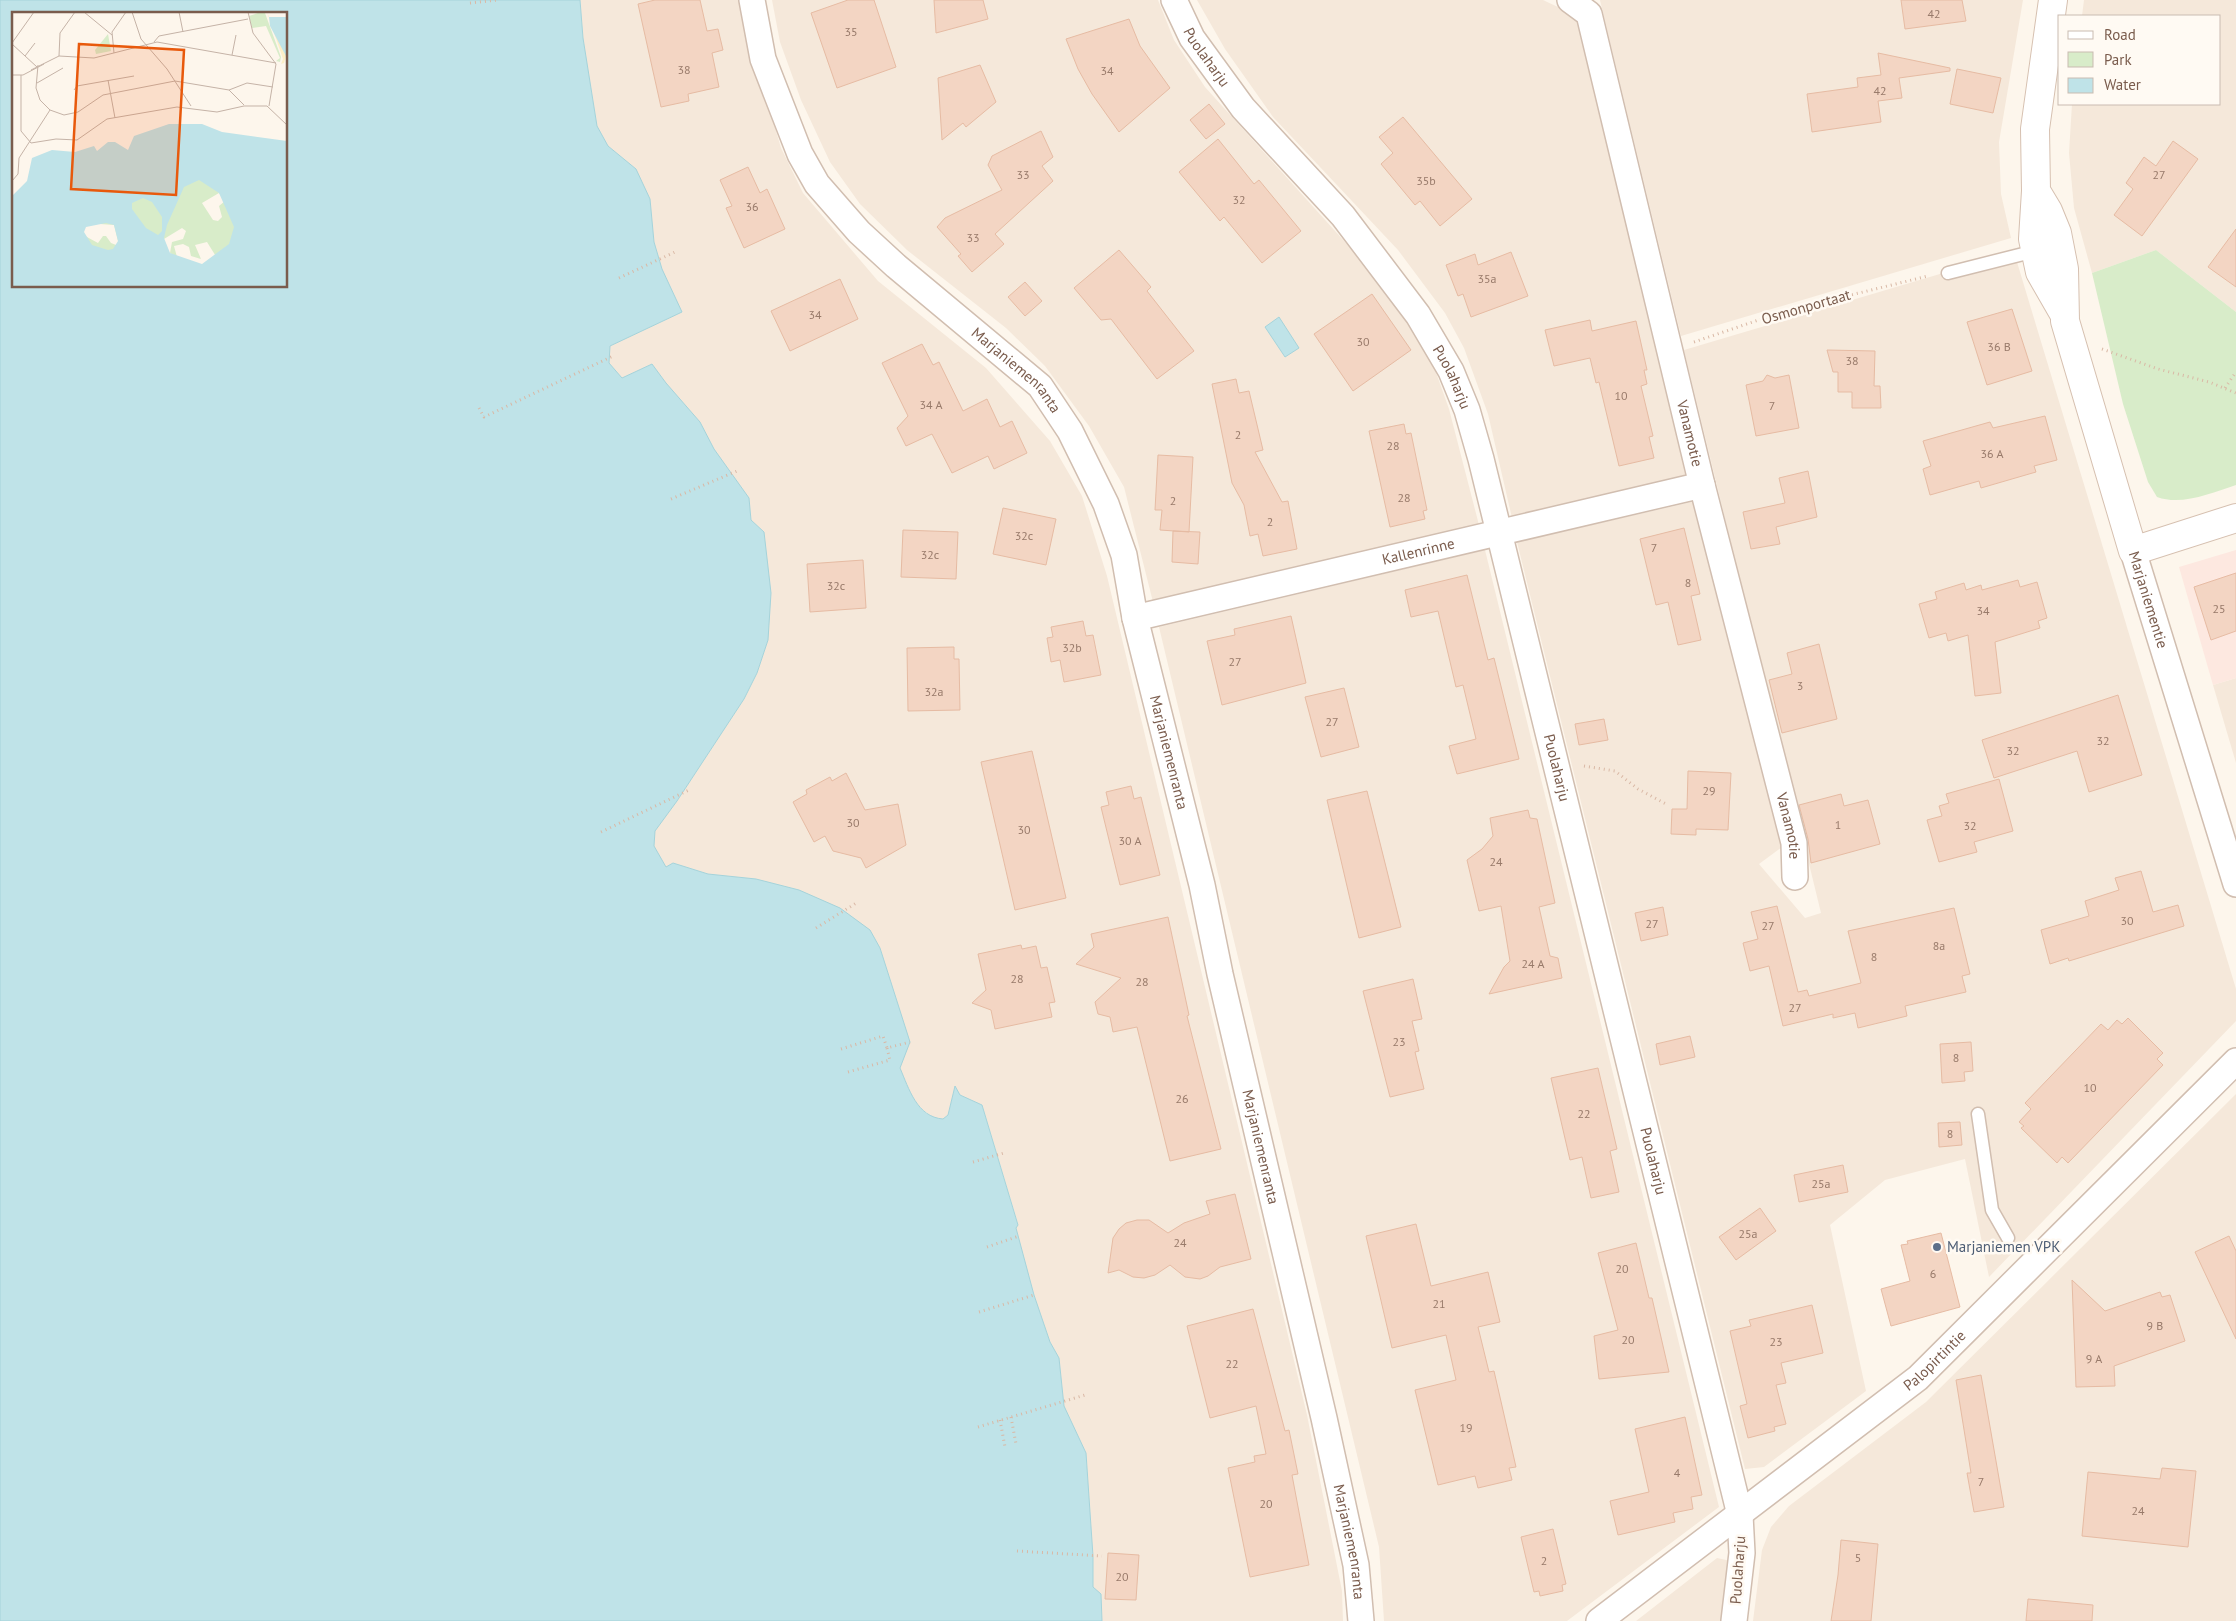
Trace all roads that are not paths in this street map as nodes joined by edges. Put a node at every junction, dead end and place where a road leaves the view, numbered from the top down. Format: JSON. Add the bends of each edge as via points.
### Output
{"nodes":[{"id":1,"x":752,"y":0,"type":"edge"},
{"id":2,"x":1174,"y":0,"type":"edge"},
{"id":3,"x":1570,"y":0,"type":"edge"},
{"id":4,"x":2053,"y":0,"type":"edge"},
{"id":5,"x":2036,"y":191,"type":"junction"},
{"id":6,"x":2035,"y":251,"type":"junction"},
{"id":7,"x":1948,"y":273,"type":"dead end"},
{"id":8,"x":2064,"y":314,"type":"junction"},
{"id":9,"x":1702,"y":485,"type":"junction"},
{"id":10,"x":2236,"y":518,"type":"edge"},
{"id":11,"x":1498,"y":533,"type":"junction"},
{"id":12,"x":2133,"y":551,"type":"junction"},
{"id":13,"x":1135,"y":618,"type":"junction"},
{"id":14,"x":1795,"y":876,"type":"dead end"},
{"id":15,"x":2236,"y":884,"type":"edge"},
{"id":16,"x":2236,"y":1061,"type":"edge"},
{"id":17,"x":1978,"y":1114,"type":"dead end"},
{"id":18,"x":2008,"y":1238,"type":"dead end"},
{"id":19,"x":1740,"y":1516,"type":"junction"},
{"id":20,"x":1361,"y":1621,"type":"edge"},
{"id":21,"x":1598,"y":1621,"type":"edge"},
{"id":22,"x":1734,"y":1621,"type":"edge"}],
"edges":[{"from":1,"to":13,"type":"street","name":"Marjaniemenranta","via":[[763,59],[800,154],[817,184],[865,238],[1040,386],[1070,431],[1121,546]]},
{"from":2,"to":11,"type":"street","name":"Puolaharju","via":[[1192,38],[1242,108],[1342,216],[1418,315],[1451,371],[1467,410]]},
{"from":3,"to":9,"type":"street","name":"Vanamotie","via":[[1589,14]]},
{"from":4,"to":5,"type":"street","name":"Marjaniementie","via":[[2035,129]]},
{"from":5,"to":6,"type":"street","name":"Marjaniementie","via":[[2033,215]]},
{"from":5,"to":8,"type":"street","name":"Marjaniementie","via":[[2057,233],[2064,269]]},
{"from":6,"to":7,"type":"lane"},
{"from":6,"to":8,"type":"street","name":"Marjaniementie","via":[[2040,272]]},
{"from":8,"to":12,"type":"street","name":"Marjaniementie"},
{"from":9,"to":11,"type":"street","name":"Kallenrinne"},
{"from":9,"to":14,"type":"street","name":"Vanamotie","via":[[1794,843]]},
{"from":10,"to":12,"type":"street"},
{"from":11,"to":13,"type":"street","name":"Kallenrinne"},
{"from":11,"to":19,"type":"street","name":"Puolaharju"},
{"from":12,"to":15,"type":"street","name":"Marjaniementie"},
{"from":13,"to":20,"type":"street","name":"Marjaniemenranta","via":[[1202,885],[1324,1418],[1356,1565]]},
{"from":16,"to":19,"type":"street","name":"Palopirtintie","via":[[1918,1378]]},
{"from":17,"to":18,"type":"lane","via":[[1992,1210]]},
{"from":19,"to":21,"type":"street","name":"Palopirtintie"},
{"from":19,"to":22,"type":"street","name":"Puolaharju","via":[[1742,1553]]}]}
